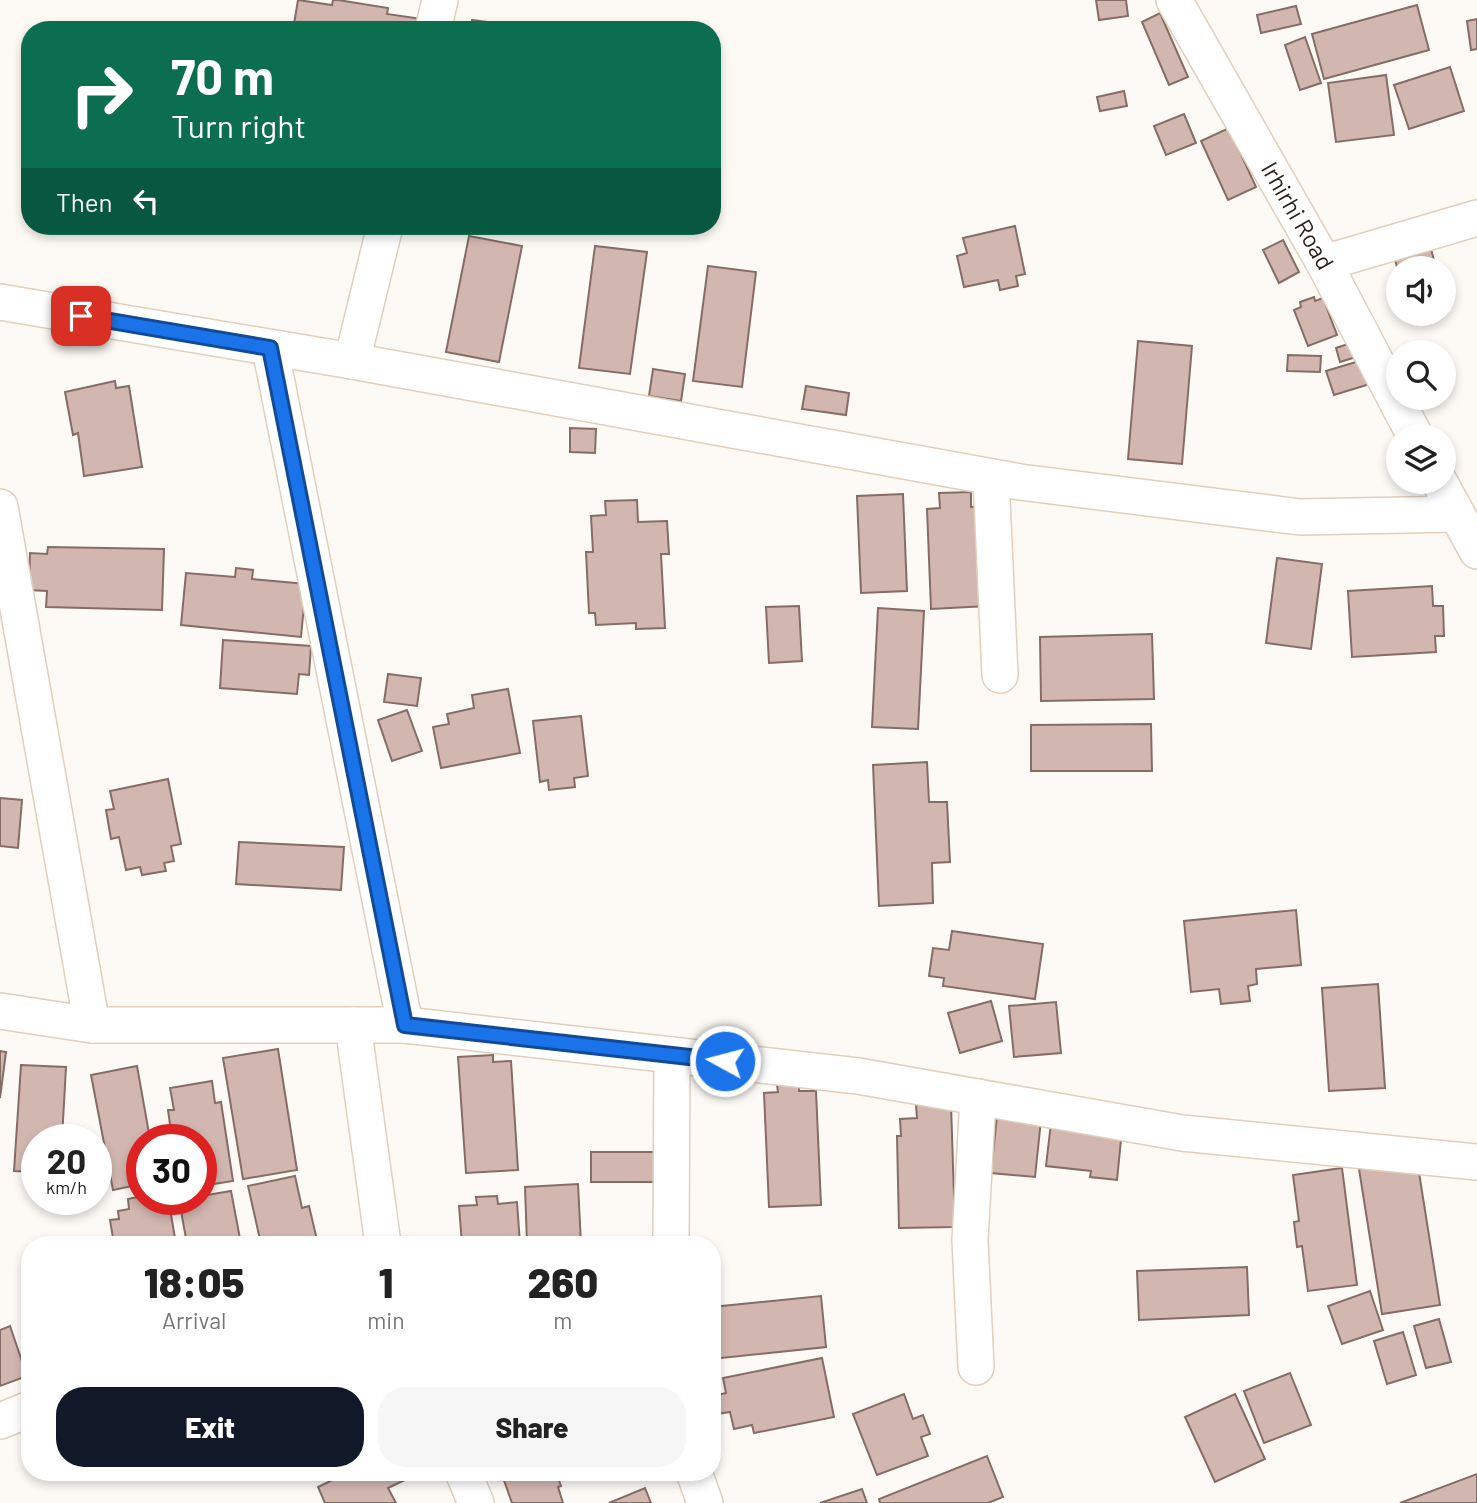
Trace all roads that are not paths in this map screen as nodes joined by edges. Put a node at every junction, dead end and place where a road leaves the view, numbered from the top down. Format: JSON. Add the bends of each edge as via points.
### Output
{"nodes":[{"id":1,"x":440,"y":0,"type":"edge"},
{"id":2,"x":1174,"y":0,"type":"edge"},
{"id":3,"x":435,"y":21,"type":"edge"},
{"id":4,"x":1477,"y":218,"type":"edge"},
{"id":5,"x":383,"y":235,"type":"edge"},
{"id":6,"x":1324,"y":263,"type":"junction"},
{"id":7,"x":0,"y":302,"type":"edge"},
{"id":8,"x":270,"y":348,"type":"junction"},
{"id":9,"x":352,"y":361,"type":"junction"},
{"id":10,"x":1409,"y":424,"type":"edge"},
{"id":11,"x":991,"y":477,"type":"junction"},
{"id":12,"x":1446,"y":494,"type":"edge"},
{"id":13,"x":0,"y":507,"type":"edge"},
{"id":14,"x":1457,"y":514,"type":"junction"},
{"id":15,"x":1477,"y":551,"type":"edge"},
{"id":16,"x":1000,"y":675,"type":"dead end"},
{"id":17,"x":0,"y":1011,"type":"edge"},
{"id":18,"x":92,"y":1024,"type":"junction"},
{"id":19,"x":353,"y":1025,"type":"junction"},
{"id":20,"x":405,"y":1025,"type":"junction"},
{"id":21,"x":671,"y":1055,"type":"junction"},
{"id":22,"x":978,"y":1097,"type":"junction"},
{"id":23,"x":1477,"y":1162,"type":"edge"},
{"id":24,"x":382,"y":1236,"type":"edge"},
{"id":25,"x":671,"y":1236,"type":"edge"},
{"id":26,"x":976,"y":1367,"type":"dead end"},
{"id":27,"x":21,"y":1413,"type":"edge"},
{"id":28,"x":0,"y":1421,"type":"edge"},
{"id":29,"x":467,"y":1481,"type":"edge"},
{"id":30,"x":697,"y":1481,"type":"edge"},
{"id":31,"x":476,"y":1503,"type":"edge"},
{"id":32,"x":705,"y":1503,"type":"edge"}],
"edges":[{"from":1,"to":3,"type":"street"},
{"from":2,"to":6,"type":"street","name":"Irhirhi Road"},
{"from":4,"to":6,"type":"street"},
{"from":5,"to":9,"type":"street"},
{"from":6,"to":10,"type":"street","name":"Irhirhi Road"},
{"from":7,"to":8,"type":"street"},
{"from":8,"to":9,"type":"street"},
{"from":8,"to":20,"type":"street"},
{"from":9,"to":11,"type":"street"},
{"from":11,"to":14,"type":"street","via":[[1300,517]]},
{"from":11,"to":16,"type":"street"},
{"from":12,"to":14,"type":"street"},
{"from":13,"to":18,"type":"street"},
{"from":14,"to":15,"type":"street"},
{"from":17,"to":18,"type":"street"},
{"from":18,"to":19,"type":"street"},
{"from":19,"to":20,"type":"street"},
{"from":19,"to":24,"type":"street"},
{"from":20,"to":21,"type":"street"},
{"from":21,"to":22,"type":"street","via":[[858,1076]]},
{"from":21,"to":25,"type":"street"},
{"from":22,"to":23,"type":"street","via":[[1182,1133]]},
{"from":22,"to":26,"type":"street","via":[[971,1240]]},
{"from":27,"to":28,"type":"street"},
{"from":29,"to":31,"type":"street"},
{"from":30,"to":32,"type":"street"}]}
